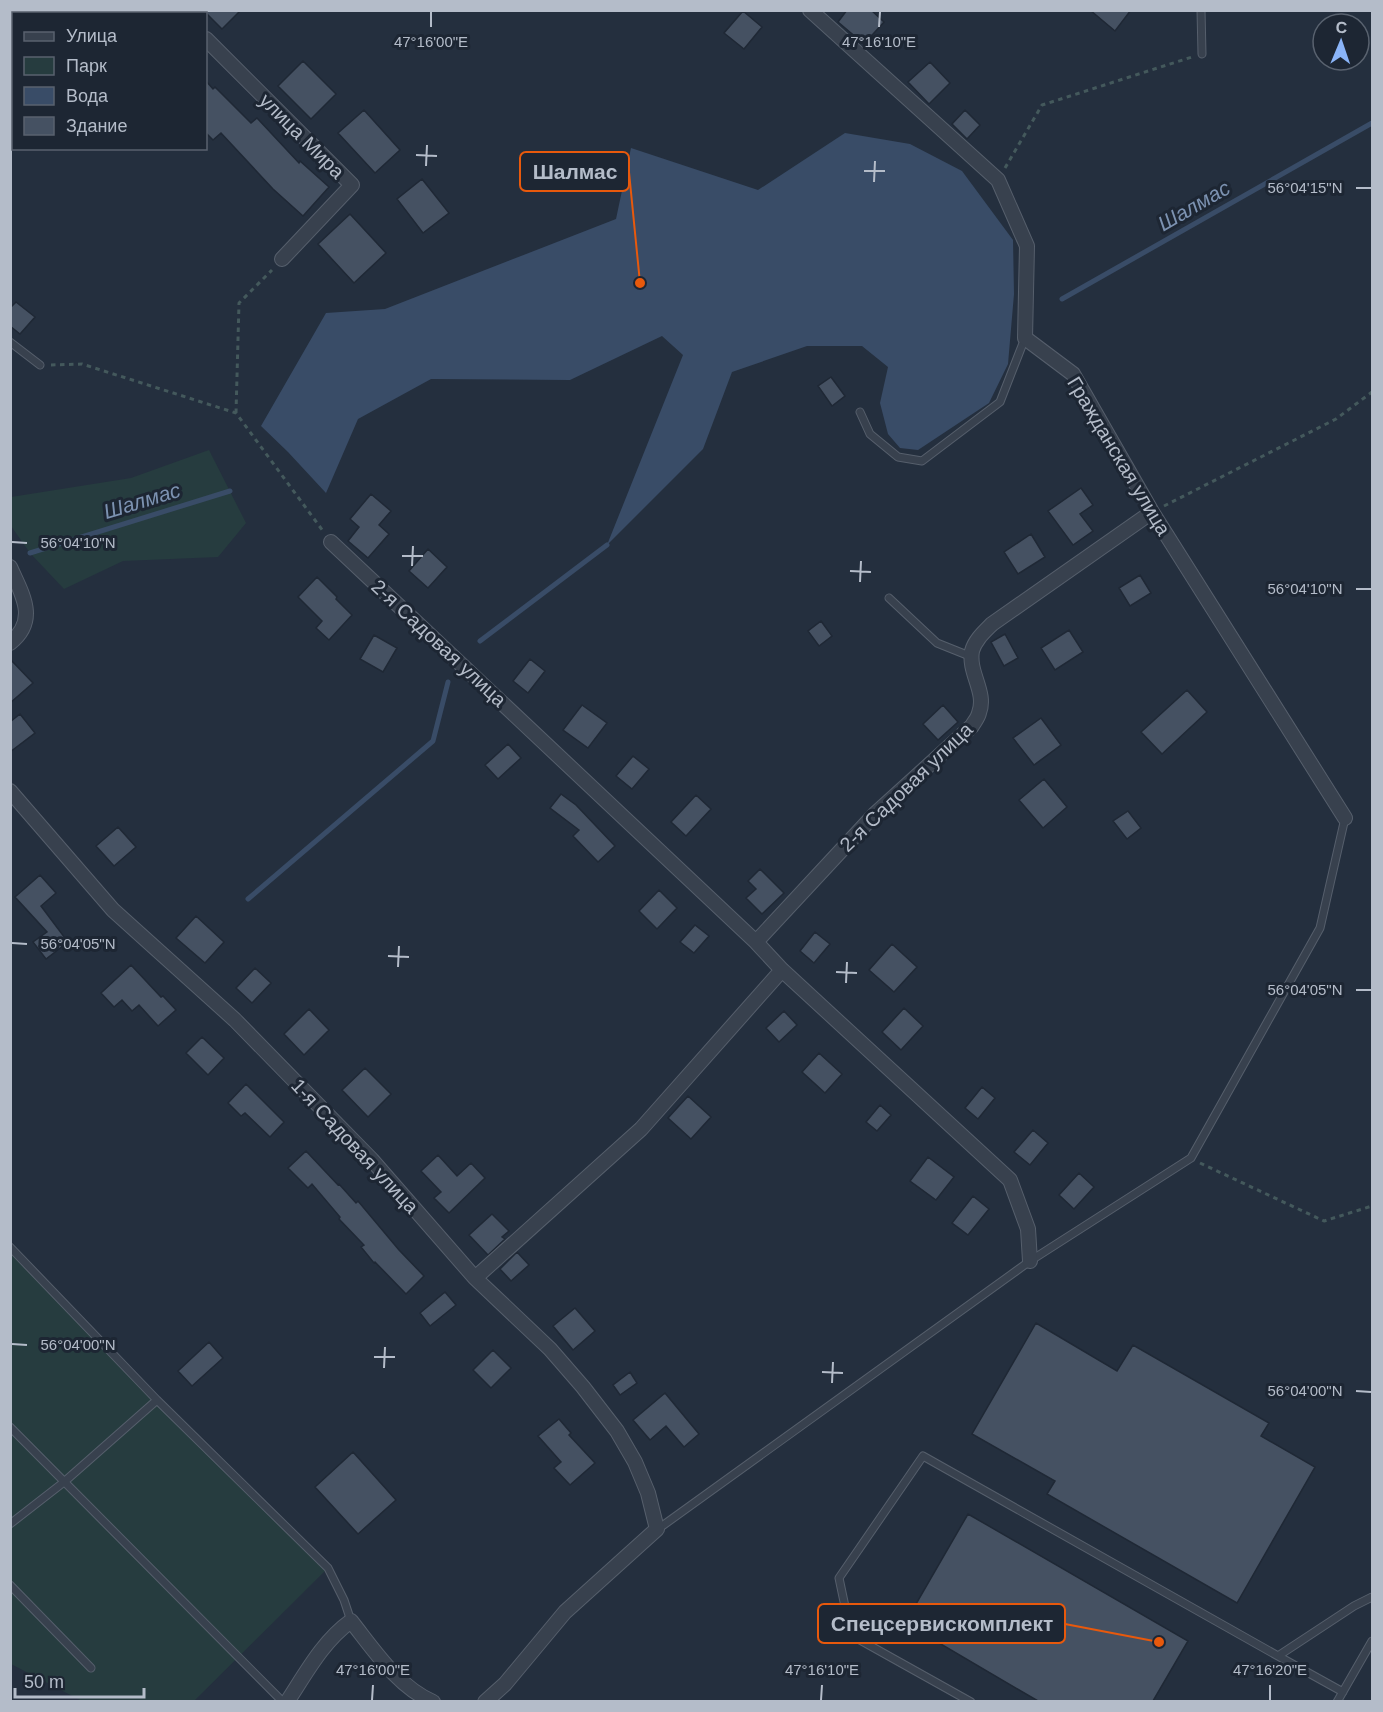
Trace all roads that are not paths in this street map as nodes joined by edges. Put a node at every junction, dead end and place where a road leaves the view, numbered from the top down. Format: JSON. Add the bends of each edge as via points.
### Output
{"nodes":[{"id":1,"x":810,"y":10,"type":"edge"},
{"id":2,"x":1201,"y":10,"type":"edge"},
{"id":3,"x":207,"y":40,"type":"edge"},
{"id":4,"x":1202,"y":54,"type":"road end"},
{"id":5,"x":282,"y":259,"type":"road end"},
{"id":6,"x":1025,"y":338,"type":"junction"},
{"id":7,"x":10,"y":342,"type":"edge"},
{"id":8,"x":40,"y":365,"type":"road end"},
{"id":9,"x":860,"y":412,"type":"dead end"},
{"id":10,"x":1152,"y":512,"type":"junction"},
{"id":11,"x":331,"y":542,"type":"road end"},
{"id":12,"x":10,"y":567,"type":"edge"},
{"id":13,"x":890,"y":598,"type":"dead end"},
{"id":14,"x":10,"y":642,"type":"edge"},
{"id":15,"x":972,"y":657,"type":"junction"},
{"id":16,"x":10,"y":791,"type":"edge"},
{"id":17,"x":1345,"y":818,"type":"joint"},
{"id":18,"x":756,"y":942,"type":"junction"},
{"id":19,"x":782,"y":970,"type":"junction"},
{"id":20,"x":10,"y":1247,"type":"edge"},
{"id":21,"x":1030,"y":1261,"type":"junction"},
{"id":22,"x":475,"y":1278,"type":"junction"},
{"id":23,"x":157,"y":1400,"type":"junction"},
{"id":24,"x":10,"y":1427,"type":"edge"},
{"id":25,"x":64,"y":1482,"type":"junction"},
{"id":26,"x":10,"y":1524,"type":"edge"},
{"id":27,"x":657,"y":1529,"type":"junction"},
{"id":28,"x":10,"y":1585,"type":"edge"},
{"id":29,"x":1372,"y":1598,"type":"edge"},
{"id":30,"x":351,"y":1621,"type":"junction"},
{"id":31,"x":1372,"y":1641,"type":"edge"},
{"id":32,"x":1278,"y":1656,"type":"junction"},
{"id":33,"x":91,"y":1668,"type":"dead end"},
{"id":34,"x":1343,"y":1692,"type":"junction"},
{"id":35,"x":285,"y":1701,"type":"edge"},
{"id":36,"x":433,"y":1701,"type":"edge"},
{"id":37,"x":485,"y":1701,"type":"edge"},
{"id":38,"x":971,"y":1701,"type":"edge"},
{"id":39,"x":1337,"y":1701,"type":"edge"}],
"edges":[{"from":1,"to":6,"type":"street","via":[[998,180],[1027,246]]},
{"from":2,"to":4,"type":"lane"},
{"from":3,"to":5,"type":"street","name":"улица Мира","via":[[352,185]]},
{"from":6,"to":9,"type":"lane","via":[[1000,402],[922,461],[898,457],[870,434]]},
{"from":6,"to":10,"type":"street","name":"Гражданская улица","via":[[1073,374]]},
{"from":7,"to":8,"type":"lane"},
{"from":10,"to":15,"type":"street","via":[[992,624],[978,639]]},
{"from":10,"to":17,"type":"street","name":"Гражданская улица"},
{"from":11,"to":18,"type":"street","name":"2-я Садовая улица"},
{"from":12,"to":14,"type":"street","via":[[27,614],[25,626]]},
{"from":13,"to":15,"type":"lane","via":[[937,644]]},
{"from":15,"to":18,"type":"street","name":"2-я Садовая улица","via":[[981,700],[980,713],[972,726],[874,814]]},
{"from":16,"to":22,"type":"street","name":"1-я Садовая улица","via":[[113,910],[235,1020],[372,1161]]},
{"from":17,"to":21,"type":"lane","via":[[1320,928],[1191,1158]]},
{"from":18,"to":19,"type":"street","name":"2-я Садовая улица"},
{"from":19,"to":21,"type":"street","name":"2-я Садовая улица","via":[[1010,1180],[1028,1229]]},
{"from":19,"to":22,"type":"street","via":[[641,1129]]},
{"from":20,"to":23,"type":"lane"},
{"from":21,"to":27,"type":"lane"},
{"from":22,"to":27,"type":"street","name":"1-я Садовая улица","via":[[550,1349],[617,1431],[648,1493]]},
{"from":23,"to":25,"type":"lane"},
{"from":23,"to":30,"type":"lane","via":[[328,1568]]},
{"from":24,"to":25,"type":"lane"},
{"from":25,"to":26,"type":"lane"},
{"from":25,"to":35,"type":"lane"},
{"from":27,"to":37,"type":"street","via":[[566,1612],[505,1684]]},
{"from":28,"to":33,"type":"lane"},
{"from":29,"to":32,"type":"lane","via":[[1353,1606]]},
{"from":30,"to":35,"type":"street","via":[[325,1645]]},
{"from":30,"to":36,"type":"street","via":[[398,1677]]},
{"from":31,"to":34,"type":"lane"},
{"from":32,"to":34,"type":"lane"},
{"from":32,"to":38,"type":"lane","via":[[923,1456],[839,1578],[851,1635]]},
{"from":34,"to":39,"type":"lane"}]}
